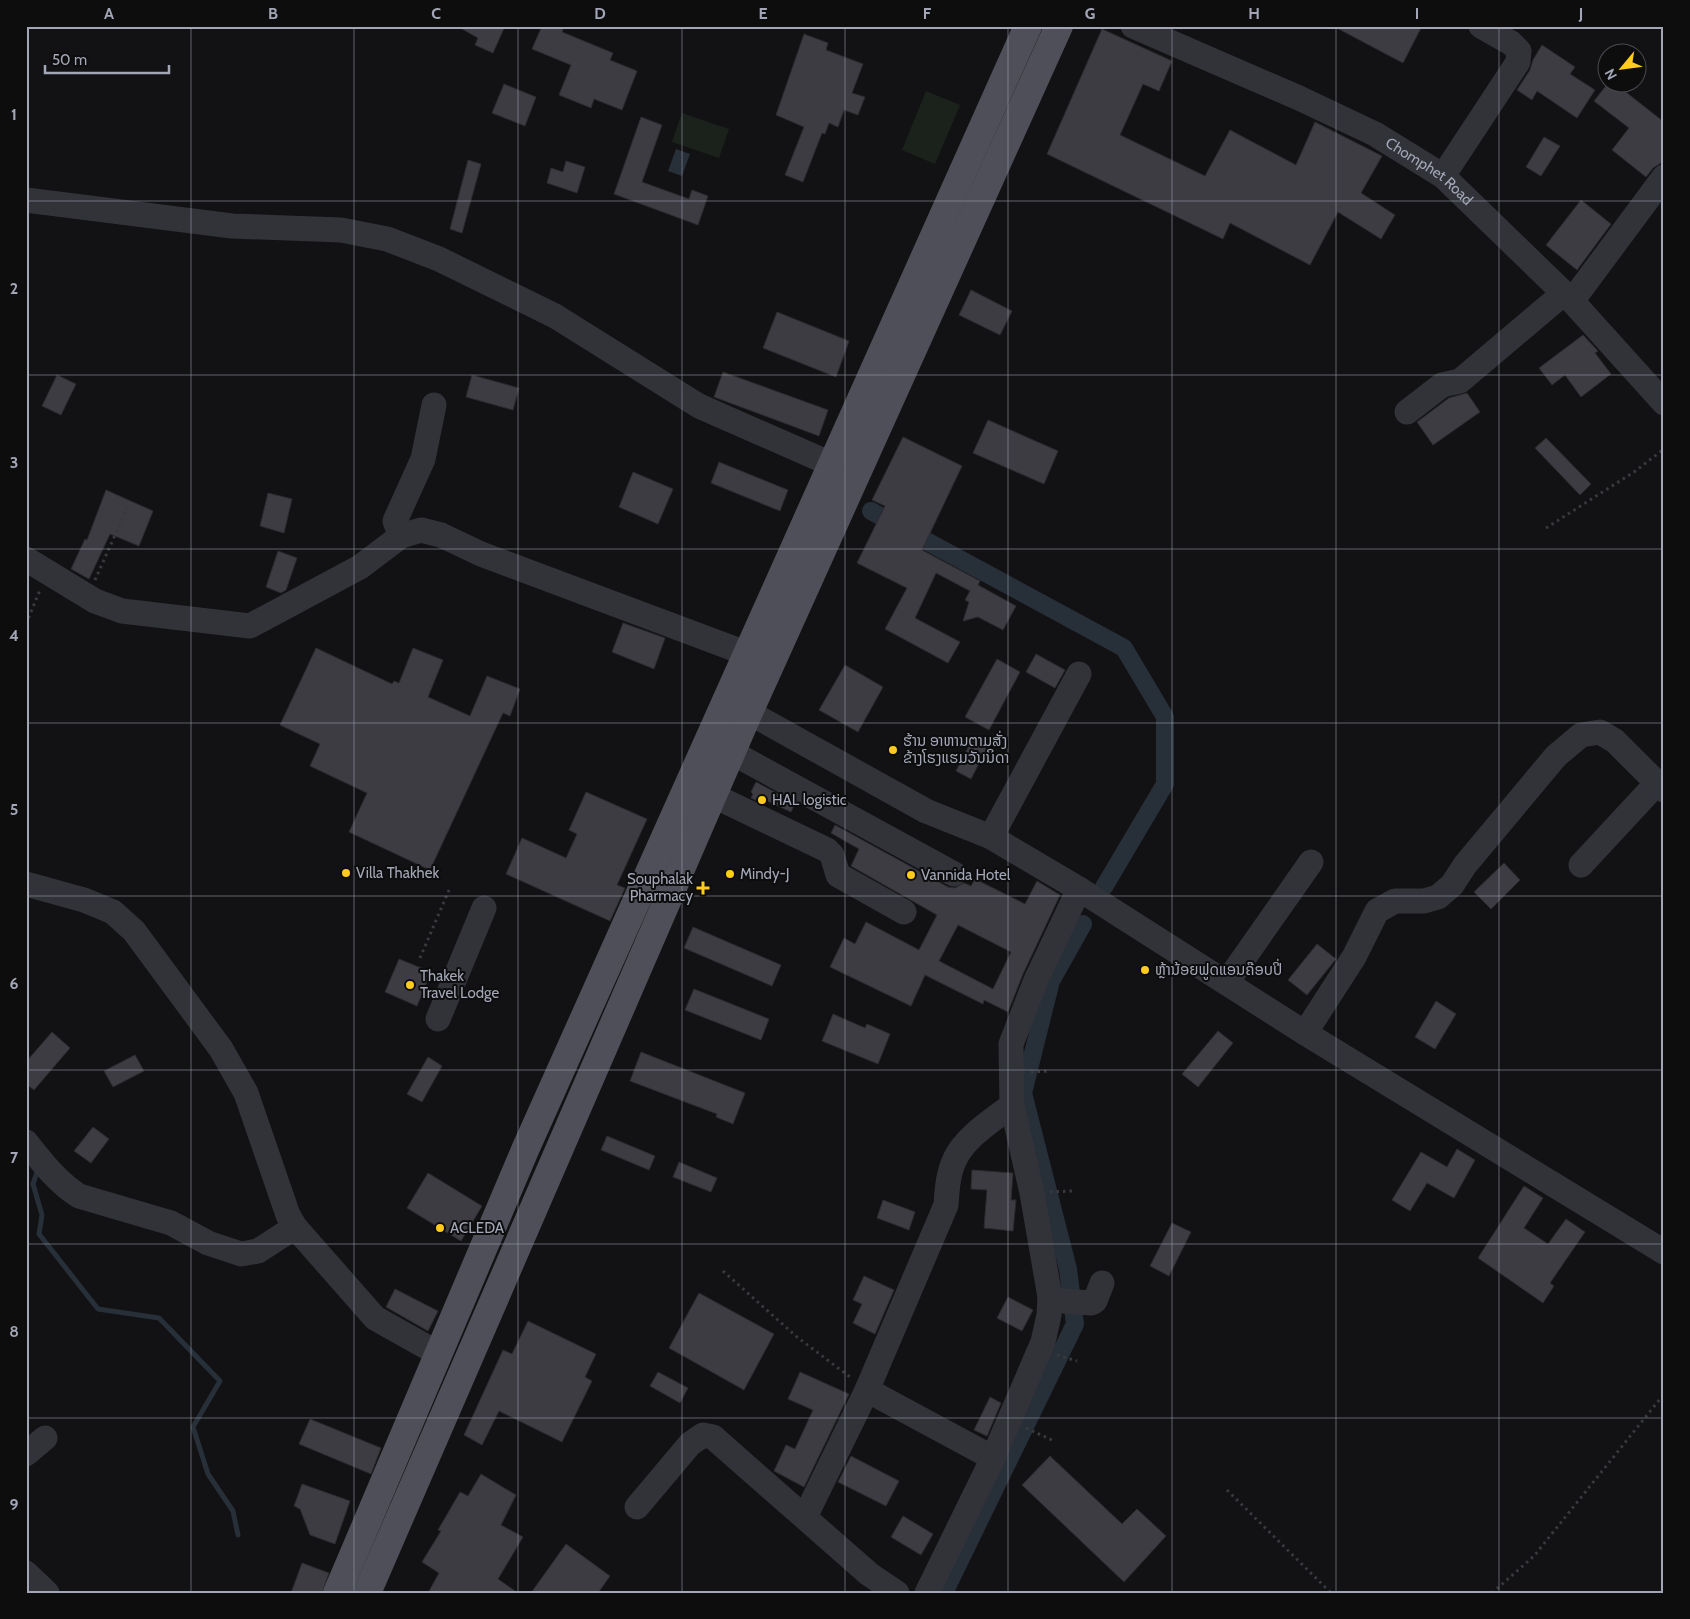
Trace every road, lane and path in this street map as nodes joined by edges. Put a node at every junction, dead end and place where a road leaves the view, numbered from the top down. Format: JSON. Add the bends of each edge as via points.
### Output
{"nodes":[{"id":1,"x":1028,"y":26,"type":"edge"},
{"id":2,"x":1059,"y":26,"type":"edge"},
{"id":3,"x":1133,"y":26,"type":"edge"},
{"id":4,"x":1481,"y":26,"type":"edge"},
{"id":5,"x":1444,"y":176,"type":"junction"},
{"id":6,"x":1664,"y":177,"type":"edge"},
{"id":7,"x":26,"y":200,"type":"edge"},
{"id":8,"x":1568,"y":297,"type":"junction"},
{"id":9,"x":1664,"y":402,"type":"edge"},
{"id":10,"x":434,"y":405,"type":"dead end"},
{"id":11,"x":1407,"y":412,"type":"dead end"},
{"id":12,"x":1664,"y":449,"type":"edge"},
{"id":13,"x":831,"y":464,"type":"junction"},
{"id":14,"x":128,"y":506,"type":"dead end"},
{"id":15,"x":1546,"y":528,"type":"dead end"},
{"id":16,"x":400,"y":536,"type":"junction"},
{"id":17,"x":26,"y":558,"type":"edge"},
{"id":18,"x":47,"y":571,"type":"junction"},
{"id":19,"x":88,"y":596,"type":"junction"},
{"id":20,"x":26,"y":624,"type":"edge"},
{"id":21,"x":748,"y":654,"type":"junction"},
{"id":22,"x":1078,"y":674,"type":"dead end"},
{"id":23,"x":738,"y":706,"type":"junction"},
{"id":24,"x":731,"y":752,"type":"junction"},
{"id":25,"x":1661,"y":786,"type":"edge"},
{"id":26,"x":712,"y":795,"type":"junction"},
{"id":27,"x":926,"y":811,"type":"junction"},
{"id":28,"x":991,"y":837,"type":"junction"},
{"id":29,"x":905,"y":847,"type":"junction"},
{"id":30,"x":1311,"y":862,"type":"dead end"},
{"id":31,"x":1581,"y":865,"type":"dead end"},
{"id":32,"x":954,"y":874,"type":"dead end"},
{"id":33,"x":26,"y":884,"type":"edge"},
{"id":34,"x":449,"y":890,"type":"dead end"},
{"id":35,"x":1079,"y":890,"type":"junction"},
{"id":36,"x":484,"y":908,"type":"dead end"},
{"id":37,"x":904,"y":912,"type":"dead end"},
{"id":38,"x":420,"y":958,"type":"dead end"},
{"id":39,"x":1227,"y":982,"type":"junction"},
{"id":40,"x":438,"y":1019,"type":"dead end"},
{"id":41,"x":1305,"y":1032,"type":"junction"},
{"id":42,"x":1012,"y":1105,"type":"junction"},
{"id":43,"x":26,"y":1142,"type":"edge"},
{"id":44,"x":295,"y":1227,"type":"junction"},
{"id":45,"x":1664,"y":1252,"type":"edge"},
{"id":46,"x":724,"y":1271,"type":"dead end"},
{"id":47,"x":1102,"y":1283,"type":"dead end"},
{"id":48,"x":1050,"y":1300,"type":"junction"},
{"id":49,"x":439,"y":1354,"type":"junction"},
{"id":50,"x":867,"y":1390,"type":"junction"},
{"id":51,"x":1664,"y":1394,"type":"edge"},
{"id":52,"x":1009,"y":1421,"type":"junction"},
{"id":53,"x":45,"y":1438,"type":"dead end"},
{"id":54,"x":1054,"y":1441,"type":"dead end"},
{"id":55,"x":26,"y":1454,"type":"edge"},
{"id":56,"x":993,"y":1458,"type":"junction"},
{"id":57,"x":1226,"y":1490,"type":"dead end"},
{"id":58,"x":637,"y":1507,"type":"dead end"},
{"id":59,"x":805,"y":1517,"type":"junction"},
{"id":60,"x":26,"y":1573,"type":"edge"},
{"id":61,"x":46,"y":1593,"type":"edge"},
{"id":62,"x":337,"y":1593,"type":"edge"},
{"id":63,"x":367,"y":1593,"type":"edge"},
{"id":64,"x":897,"y":1593,"type":"edge"},
{"id":65,"x":926,"y":1593,"type":"edge"},
{"id":66,"x":1331,"y":1593,"type":"edge"},
{"id":67,"x":1492,"y":1593,"type":"edge"}],
"edges":[{"from":1,"to":13,"type":"main road"},
{"from":2,"to":23,"type":"main road"},
{"from":3,"to":5,"type":"street","name":"Chomphet Road","via":[[1375,134]]},
{"from":4,"to":5,"type":"street","via":[[1511,43],[1519,51],[1518,62]]},
{"from":5,"to":8,"type":"street","name":"Chomphet Road"},
{"from":6,"to":8,"type":"street"},
{"from":7,"to":13,"type":"street","via":[[232,226],[341,230],[388,239],[439,259],[555,316],[699,406]]},
{"from":8,"to":9,"type":"street","name":"Chomphet Road"},
{"from":8,"to":11,"type":"street","via":[[1460,381],[1442,385]]},
{"from":10,"to":16,"type":"street","via":[[423,459],[395,521]]},
{"from":12,"to":15,"type":"path"},
{"from":13,"to":21,"type":"main road"},
{"from":14,"to":19,"type":"path"},
{"from":16,"to":19,"type":"street","via":[[360,568],[250,626],[122,611]]},
{"from":16,"to":21,"type":"street","via":[[421,530],[441,535],[481,554]]},
{"from":17,"to":18,"type":"street"},
{"from":18,"to":19,"type":"street"},
{"from":18,"to":20,"type":"path"},
{"from":21,"to":23,"type":"main road"},
{"from":22,"to":28,"type":"street"},
{"from":23,"to":24,"type":"main road"},
{"from":23,"to":27,"type":"street"},
{"from":23,"to":49,"type":"main road","via":[[525,1150]]},
{"from":24,"to":26,"type":"main road"},
{"from":24,"to":29,"type":"street"},
{"from":25,"to":31,"type":"street"},
{"from":25,"to":41,"type":"street","via":[[1615,741],[1600,732],[1581,735],[1556,756],[1452,885],[1438,897],[1424,901],[1395,901],[1377,911],[1354,957]]},
{"from":26,"to":37,"type":"street","via":[[827,850],[838,874]]},
{"from":26,"to":63,"type":"main road"},
{"from":27,"to":28,"type":"street"},
{"from":27,"to":29,"type":"street"},
{"from":28,"to":35,"type":"street"},
{"from":29,"to":32,"type":"street"},
{"from":30,"to":39,"type":"street"},
{"from":33,"to":44,"type":"street","via":[[84,900],[113,912],[134,931],[221,1049],[246,1093]]},
{"from":34,"to":38,"type":"path"},
{"from":35,"to":39,"type":"street"},
{"from":35,"to":42,"type":"street","via":[[1036,980],[1011,1044]]},
{"from":36,"to":40,"type":"street"},
{"from":39,"to":41,"type":"street"},
{"from":41,"to":45,"type":"street"},
{"from":42,"to":48,"type":"street","via":[[1032,1193]]},
{"from":42,"to":50,"type":"street","via":[[964,1146],[954,1159],[946,1205]]},
{"from":43,"to":44,"type":"street","via":[[51,1172],[79,1196],[171,1223],[208,1243],[241,1254],[258,1251]]},
{"from":44,"to":49,"type":"street","via":[[374,1318]]},
{"from":46,"to":50,"type":"path","via":[[797,1337]]},
{"from":47,"to":48,"type":"street","via":[[1095,1301]]},
{"from":48,"to":52,"type":"street","via":[[1043,1342]]},
{"from":49,"to":62,"type":"main road"},
{"from":50,"to":56,"type":"street"},
{"from":50,"to":59,"type":"street"},
{"from":51,"to":67,"type":"path","via":[[1534,1556]]},
{"from":52,"to":54,"type":"path"},
{"from":52,"to":56,"type":"street"},
{"from":53,"to":55,"type":"street"},
{"from":56,"to":65,"type":"street"},
{"from":57,"to":66,"type":"path"},
{"from":58,"to":59,"type":"street","via":[[690,1444],[703,1435],[713,1437]]},
{"from":59,"to":64,"type":"street","via":[[869,1574]]},
{"from":60,"to":61,"type":"street"}]}
